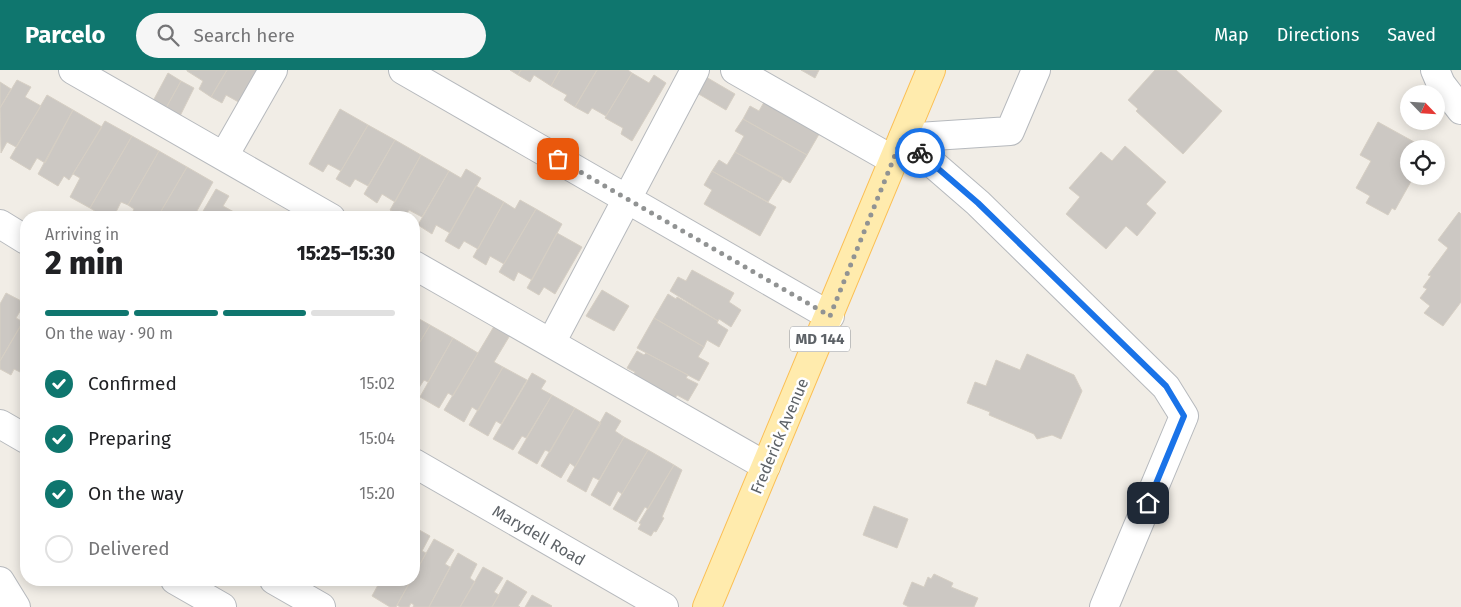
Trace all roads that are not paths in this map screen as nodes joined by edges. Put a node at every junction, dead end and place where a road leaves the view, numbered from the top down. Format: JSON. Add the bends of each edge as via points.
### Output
{"nodes":[{"id":1,"x":73,"y":70,"type":"edge"},
{"id":2,"x":273,"y":70,"type":"edge"},
{"id":3,"x":403,"y":70,"type":"edge"},
{"id":4,"x":695,"y":70,"type":"edge"},
{"id":5,"x":735,"y":70,"type":"edge"},
{"id":6,"x":931,"y":70,"type":"edge"},
{"id":7,"x":1036,"y":70,"type":"edge"},
{"id":8,"x":1435,"y":70,"type":"edge"},
{"id":9,"x":1461,"y":110,"type":"edge"},
{"id":10,"x":898,"y":149,"type":"junction"},
{"id":11,"x":224,"y":156,"type":"junction"},
{"id":12,"x":627,"y":199,"type":"junction"},
{"id":13,"x":319,"y":211,"type":"edge"},
{"id":14,"x":0,"y":224,"type":"edge"},
{"id":15,"x":20,"y":236,"type":"edge"},
{"id":16,"x":420,"y":268,"type":"edge"},
{"id":17,"x":830,"y":316,"type":"junction"},
{"id":18,"x":551,"y":343,"type":"junction"},
{"id":19,"x":0,"y":424,"type":"edge"},
{"id":20,"x":20,"y":436,"type":"edge"},
{"id":21,"x":420,"y":466,"type":"edge"},
{"id":22,"x":766,"y":466,"type":"junction"},
{"id":23,"x":0,"y":581,"type":"edge"},
{"id":24,"x":185,"y":586,"type":"edge"},
{"id":25,"x":285,"y":586,"type":"edge"},
{"id":26,"x":16,"y":607,"type":"edge"},
{"id":27,"x":222,"y":607,"type":"edge"},
{"id":28,"x":322,"y":607,"type":"edge"},
{"id":29,"x":664,"y":607,"type":"edge"},
{"id":30,"x":708,"y":607,"type":"edge"},
{"id":31,"x":1104,"y":607,"type":"edge"}],
"edges":[{"from":1,"to":11,"type":"street"},
{"from":2,"to":11,"type":"street"},
{"from":3,"to":12,"type":"street"},
{"from":4,"to":12,"type":"street"},
{"from":5,"to":10,"type":"street"},
{"from":6,"to":10,"type":"main road","name":"Frederick Avenue","number":"MD 144"},
{"from":7,"to":10,"type":"street","via":[[1010,131]]},
{"from":8,"to":9,"type":"street","via":[[1441,84]]},
{"from":10,"to":17,"type":"main road","name":"Frederick Avenue","number":"MD 144"},
{"from":10,"to":31,"type":"street","via":[[978,203],[1166,386],[1184,416]]},
{"from":11,"to":13,"type":"street"},
{"from":12,"to":17,"type":"street"},
{"from":12,"to":18,"type":"street"},
{"from":14,"to":15,"type":"street"},
{"from":16,"to":18,"type":"street"},
{"from":17,"to":22,"type":"main road","name":"Frederick Avenue","number":"MD 144"},
{"from":18,"to":22,"type":"street"},
{"from":19,"to":20,"type":"street"},
{"from":21,"to":29,"type":"street","name":"Marydell Road"},
{"from":22,"to":30,"type":"main road","name":"Frederick Avenue","number":"MD 144"},
{"from":23,"to":26,"type":"street"},
{"from":24,"to":27,"type":"street"},
{"from":25,"to":28,"type":"street"}]}
